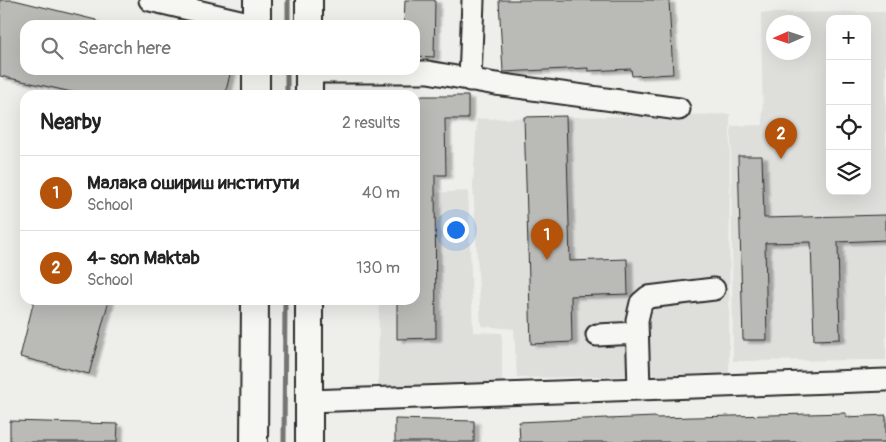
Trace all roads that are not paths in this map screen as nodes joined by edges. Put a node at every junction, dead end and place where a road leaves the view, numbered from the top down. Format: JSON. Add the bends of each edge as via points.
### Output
{"nodes":[{"id":1,"x":150,"y":0,"type":"edge"},
{"id":2,"x":257,"y":0,"type":"edge"},
{"id":3,"x":309,"y":0,"type":"edge"},
{"id":4,"x":473,"y":0,"type":"edge"},
{"id":5,"x":235,"y":20,"type":"edge"},
{"id":6,"x":256,"y":20,"type":"edge"},
{"id":7,"x":309,"y":20,"type":"edge"},
{"id":8,"x":420,"y":72,"type":"edge"},
{"id":9,"x":256,"y":75,"type":"edge"},
{"id":10,"x":377,"y":75,"type":"edge"},
{"id":11,"x":309,"y":79,"type":"edge"},
{"id":12,"x":470,"y":80,"type":"junction"},
{"id":13,"x":256,"y":90,"type":"edge"},
{"id":14,"x":679,"y":109,"type":"dead end"},
{"id":15,"x":714,"y":289,"type":"dead end"},
{"id":16,"x":255,"y":305,"type":"edge"},
{"id":17,"x":309,"y":305,"type":"edge"},
{"id":18,"x":597,"y":334,"type":"dead end"},
{"id":19,"x":637,"y":334,"type":"junction"},
{"id":20,"x":886,"y":380,"type":"edge"},
{"id":21,"x":639,"y":389,"type":"junction"},
{"id":22,"x":309,"y":401,"type":"junction"},
{"id":23,"x":254,"y":442,"type":"edge"},
{"id":24,"x":309,"y":442,"type":"edge"}],
"edges":[{"from":1,"to":5,"type":"street"},
{"from":2,"to":6,"type":"main road"},
{"from":3,"to":7,"type":"main road"},
{"from":4,"to":12,"type":"street"},
{"from":8,"to":12,"type":"street"},
{"from":9,"to":13,"type":"main road"},
{"from":10,"to":11,"type":"street"},
{"from":12,"to":14,"type":"street"},
{"from":15,"to":19,"type":"street","via":[[648,297],[641,303]]},
{"from":16,"to":23,"type":"main road"},
{"from":17,"to":22,"type":"main road"},
{"from":18,"to":19,"type":"street"},
{"from":19,"to":21,"type":"street"},
{"from":20,"to":21,"type":"street"},
{"from":21,"to":22,"type":"street"},
{"from":22,"to":24,"type":"main road"}]}
